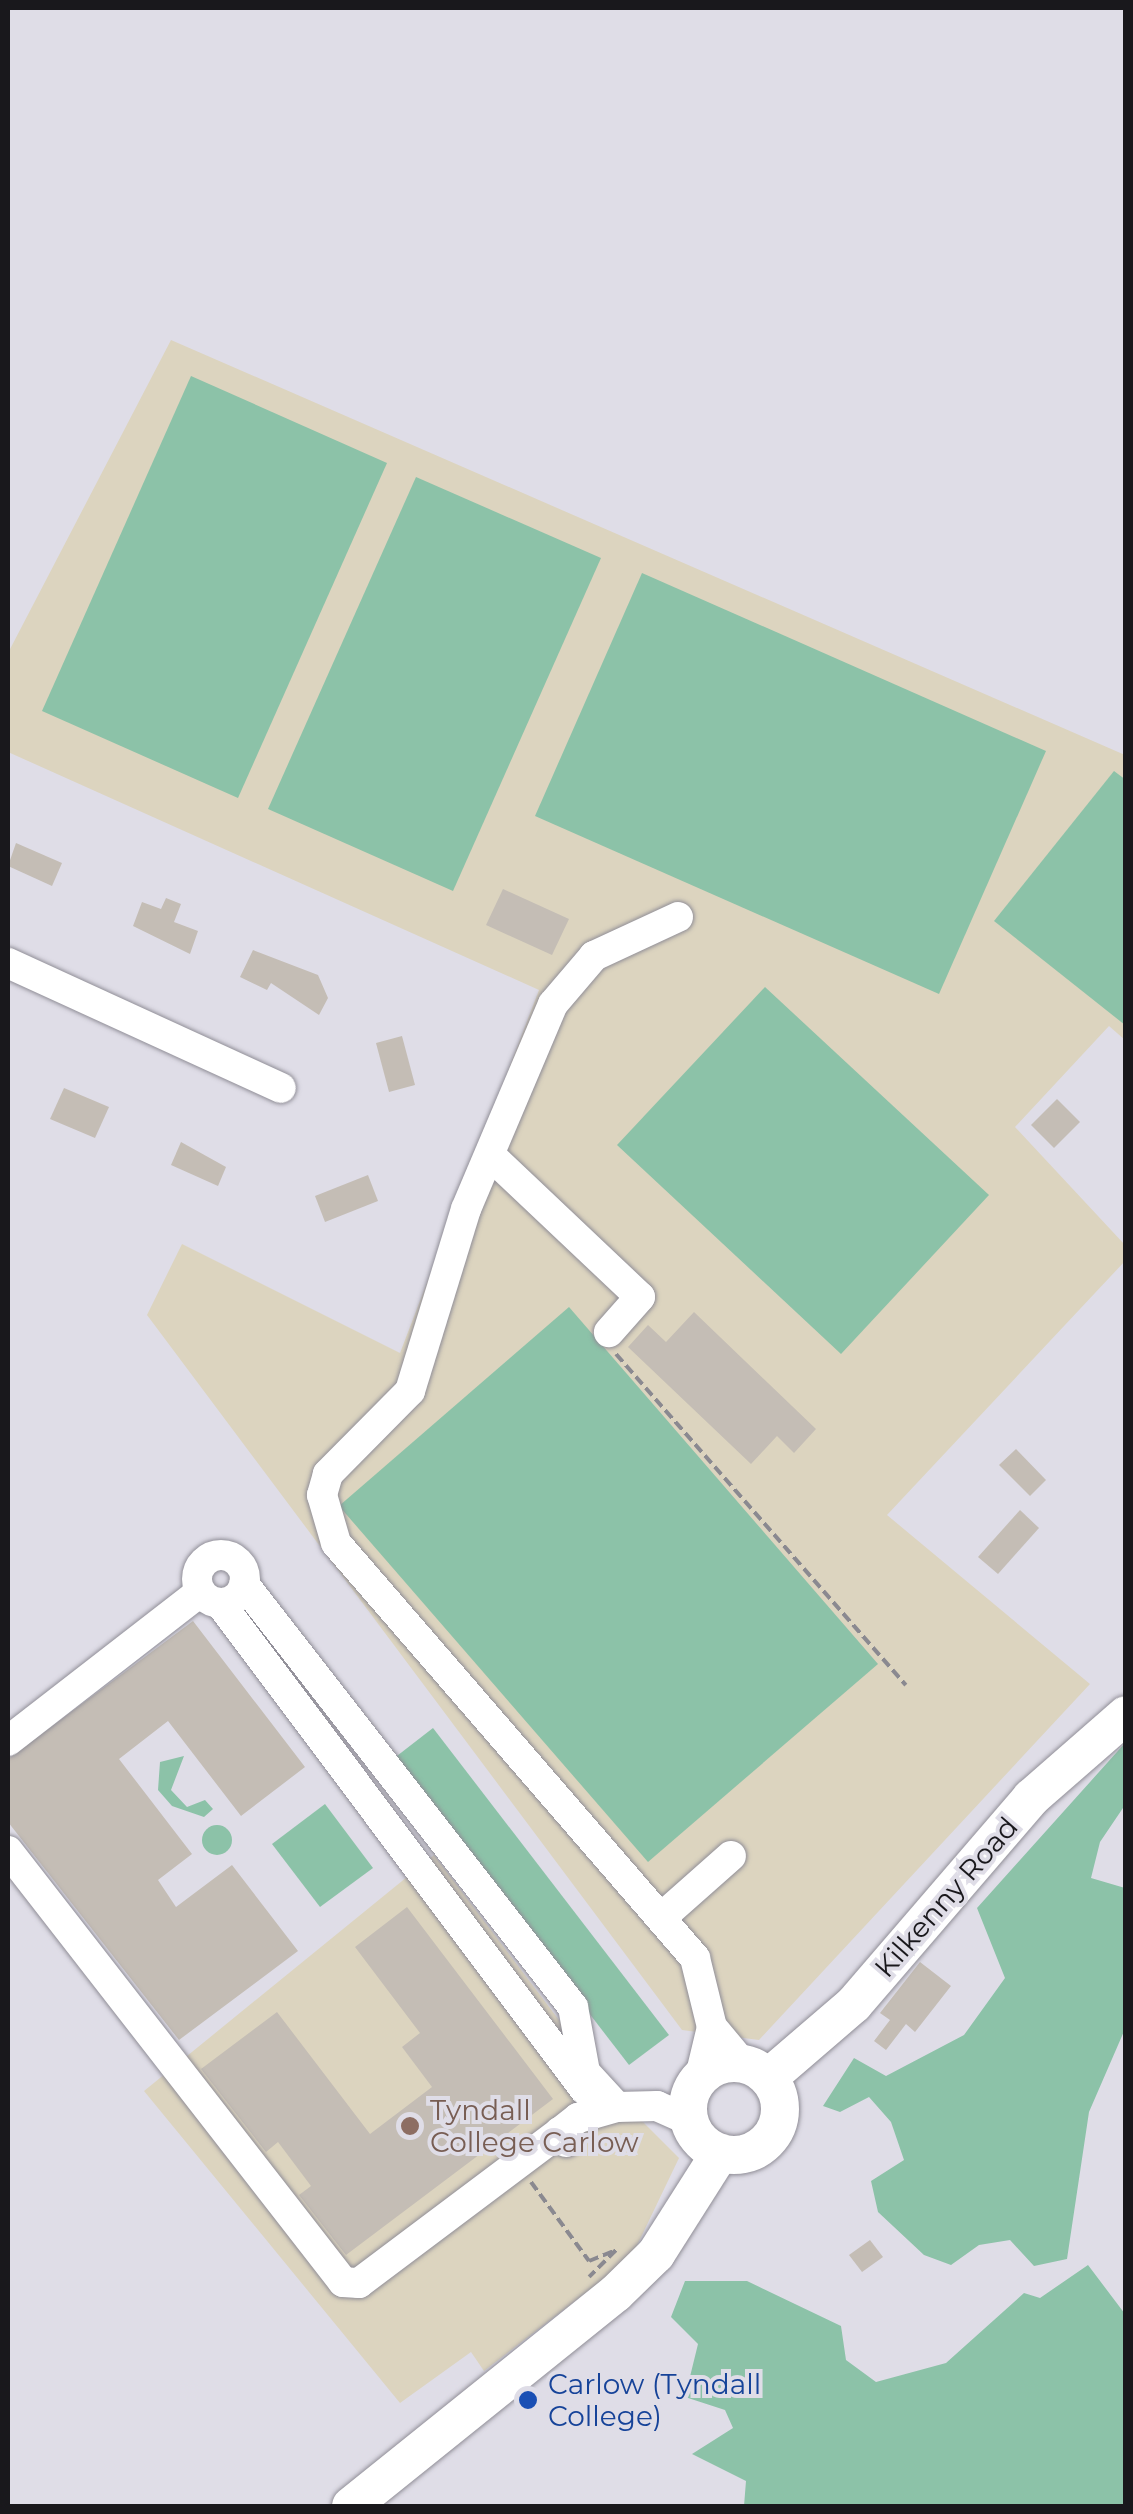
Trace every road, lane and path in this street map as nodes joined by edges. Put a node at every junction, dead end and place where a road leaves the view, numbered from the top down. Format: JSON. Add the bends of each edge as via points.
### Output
{"nodes":[{"id":1,"x":678,"y":916,"type":"dead end"},
{"id":2,"x":8,"y":962,"type":"edge"},
{"id":3,"x":281,"y":1088,"type":"dead end"},
{"id":4,"x":491,"y":1156,"type":"junction"},
{"id":5,"x":609,"y":1332,"type":"joint"},
{"id":6,"x":226,"y":1573,"type":"junction"},
{"id":7,"x":906,"y":1685,"type":"dead end"},
{"id":8,"x":1126,"y":1716,"type":"edge"},
{"id":9,"x":8,"y":1740,"type":"edge"},
{"id":10,"x":8,"y":1851,"type":"edge"},
{"id":11,"x":731,"y":1856,"type":"dead end"},
{"id":12,"x":662,"y":1917,"type":"junction"},
{"id":13,"x":712,"y":2027,"type":"junction"},
{"id":14,"x":755,"y":2071,"type":"junction"},
{"id":15,"x":685,"y":2097,"type":"junction"},
{"id":16,"x":617,"y":2106,"type":"junction"},
{"id":17,"x":720,"y":2154,"type":"junction"},
{"id":18,"x":518,"y":2164,"type":"junction"},
{"id":19,"x":606,"y":2301,"type":"junction"},
{"id":20,"x":351,"y":2506,"type":"edge"}],
"edges":[{"from":1,"to":4,"type":"street","via":[[633,930],[568,982]]},
{"from":2,"to":3,"type":"street"},
{"from":4,"to":5,"type":"street","via":[[640,1298]]},
{"from":4,"to":12,"type":"street","via":[[410,1391],[328,1474],[323,1520]]},
{"from":5,"to":7,"type":"path","via":[[610,1348]]},
{"from":6,"to":9,"type":"street"},
{"from":6,"to":16,"type":"street","via":[[574,2077],[593,2101]]},
{"from":6,"to":16,"type":"street","via":[[573,2006],[585,2072]]},
{"from":8,"to":14,"type":"main road","name":"Kilkenny Road","via":[[1031,1798],[854,2004]]},
{"from":10,"to":18,"type":"street","via":[[330,2275],[359,2284]]},
{"from":11,"to":12,"type":"street"},
{"from":12,"to":13,"type":"street","via":[[695,1958]]},
{"from":13,"to":14,"type":"street"},
{"from":13,"to":15,"type":"street"},
{"from":14,"to":15,"type":"main road"},
{"from":14,"to":17,"type":"main road","via":[[780,2102],[771,2138],[748,2154]]},
{"from":15,"to":16,"type":"street"},
{"from":15,"to":17,"type":"main road"},
{"from":16,"to":18,"type":"street"},
{"from":17,"to":19,"type":"main road","via":[[656,2254]]},
{"from":18,"to":19,"type":"path","via":[[589,2261],[616,2250],[586,2272]]},
{"from":19,"to":20,"type":"main road"}]}
